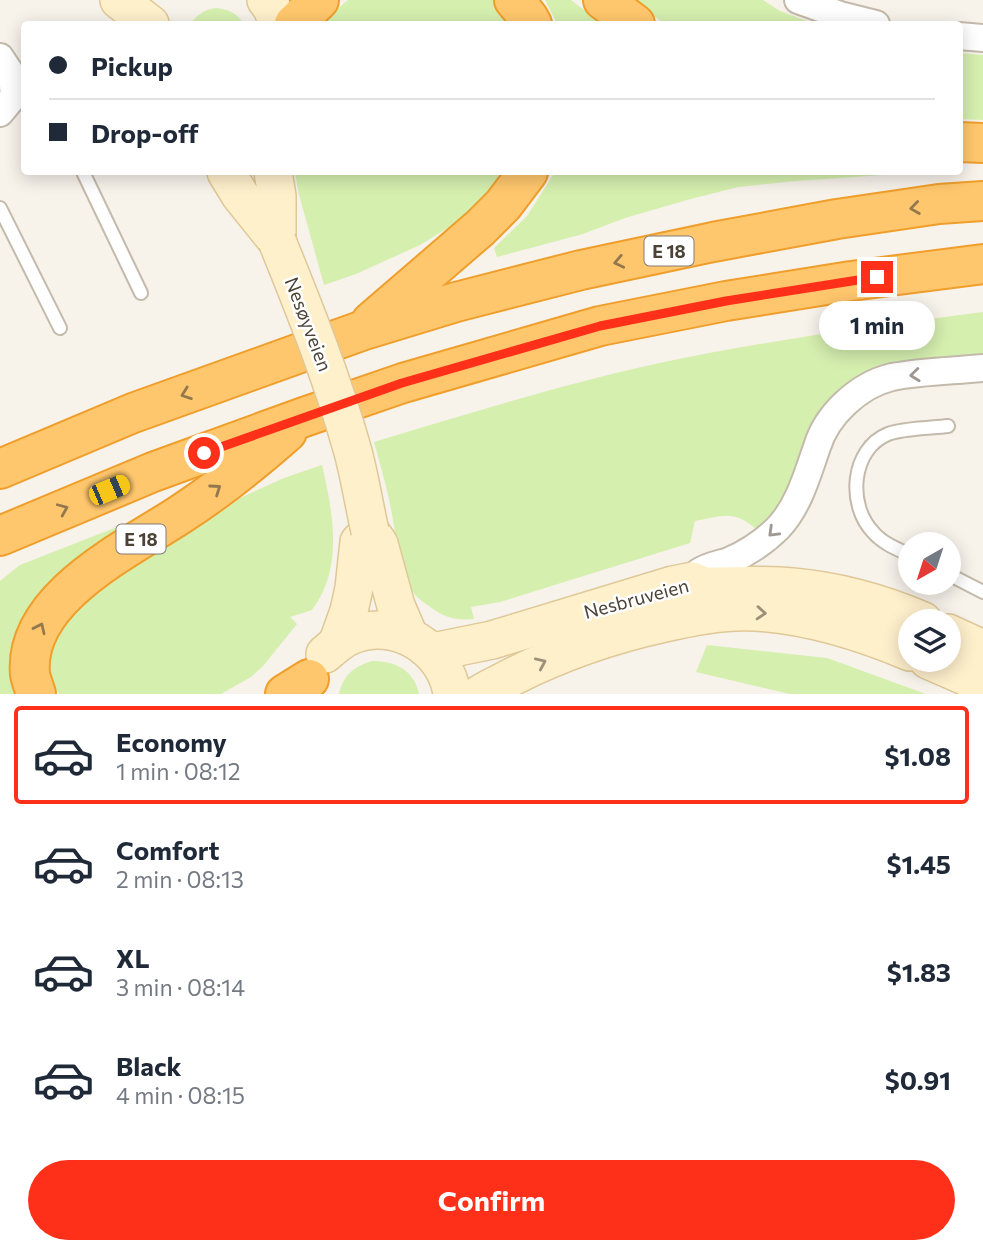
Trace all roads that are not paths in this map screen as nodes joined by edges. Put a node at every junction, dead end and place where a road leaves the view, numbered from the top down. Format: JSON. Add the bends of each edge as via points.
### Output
{"nodes":[{"id":1,"x":119,"y":0,"type":"edge"},
{"id":2,"x":168,"y":0,"type":"edge"},
{"id":3,"x":266,"y":0,"type":"edge"},
{"id":4,"x":319,"y":0,"type":"edge"},
{"id":5,"x":514,"y":0,"type":"edge"},
{"id":6,"x":603,"y":0,"type":"edge"},
{"id":7,"x":797,"y":0,"type":"edge"},
{"id":8,"x":146,"y":21,"type":"edge"},
{"id":9,"x":157,"y":21,"type":"edge"},
{"id":10,"x":277,"y":21,"type":"edge"},
{"id":11,"x":297,"y":21,"type":"edge"},
{"id":12,"x":530,"y":21,"type":"edge"},
{"id":13,"x":631,"y":21,"type":"edge"},
{"id":14,"x":864,"y":21,"type":"edge"},
{"id":15,"x":963,"y":36,"type":"edge"},
{"id":16,"x":983,"y":38,"type":"edge"},
{"id":17,"x":0,"y":57,"type":"edge"},
{"id":18,"x":13,"y":103,"type":"edge"},
{"id":19,"x":963,"y":142,"type":"edge"},
{"id":20,"x":983,"y":143,"type":"edge"},
{"id":21,"x":84,"y":175,"type":"edge"},
{"id":22,"x":228,"y":175,"type":"edge"},
{"id":23,"x":274,"y":175,"type":"edge"},
{"id":24,"x":526,"y":175,"type":"edge"},
{"id":25,"x":983,"y":201,"type":"edge"},
{"id":26,"x":0,"y":208,"type":"edge"},
{"id":27,"x":276,"y":241,"type":"junction"},
{"id":28,"x":983,"y":264,"type":"edge"},
{"id":29,"x":141,"y":293,"type":"dead end"},
{"id":30,"x":60,"y":328,"type":"dead end"},
{"id":31,"x":361,"y":331,"type":"junction"},
{"id":32,"x":983,"y":368,"type":"edge"},
{"id":33,"x":304,"y":416,"type":"junction"},
{"id":34,"x":948,"y":426,"type":"dead end"},
{"id":35,"x":0,"y":469,"type":"edge"},
{"id":36,"x":370,"y":531,"type":"junction"},
{"id":37,"x":0,"y":536,"type":"edge"},
{"id":38,"x":898,"y":549,"type":"edge"},
{"id":39,"x":693,"y":581,"type":"junction"},
{"id":40,"x":961,"y":581,"type":"edge"},
{"id":41,"x":983,"y":592,"type":"edge"},
{"id":42,"x":898,"y":612,"type":"edge"},
{"id":43,"x":343,"y":626,"type":"junction"},
{"id":44,"x":412,"y":631,"type":"junction"},
{"id":45,"x":961,"y":639,"type":"edge"},
{"id":46,"x":898,"y":647,"type":"edge"},
{"id":47,"x":983,"y":649,"type":"edge"},
{"id":48,"x":956,"y":672,"type":"edge"},
{"id":49,"x":983,"y":684,"type":"edge"},
{"id":50,"x":300,"y":689,"type":"edge"},
{"id":51,"x":36,"y":694,"type":"edge"},
{"id":52,"x":452,"y":694,"type":"edge"},
{"id":53,"x":480,"y":694,"type":"edge"}],
"edges":[{"from":1,"to":8,"type":"street"},
{"from":2,"to":9,"type":"street"},
{"from":3,"to":10,"type":"street"},
{"from":4,"to":11,"type":"highway"},
{"from":5,"to":12,"type":"highway"},
{"from":6,"to":13,"type":"highway"},
{"from":7,"to":14,"type":"street"},
{"from":15,"to":16,"type":"street"},
{"from":17,"to":18,"type":"street","via":[[12,75]]},
{"from":19,"to":20,"type":"highway"},
{"from":21,"to":29,"type":"lane"},
{"from":22,"to":27,"type":"street","name":"Nesøyveien"},
{"from":23,"to":27,"type":"street","name":"Nesøyveien"},
{"from":24,"to":31,"type":"highway","number":"E 18","via":[[480,228]]},
{"from":25,"to":31,"type":"highway","number":"E 18","one_way":true,"via":[[837,219],[713,242],[594,267]]},
{"from":26,"to":30,"type":"lane"},
{"from":27,"to":36,"type":"street","name":"Nesøyveien","bridge":true,"via":[[340,411]]},
{"from":28,"to":33,"type":"highway","number":"E 18","via":[[726,301],[600,326]]},
{"from":31,"to":35,"type":"highway","number":"E 18","one_way":true,"via":[[133,413]]},
{"from":32,"to":39,"type":"street","one_way":true,"via":[[891,377],[858,393],[820,436],[799,497],[778,528],[747,552],[699,572]]},
{"from":37,"to":33,"type":"highway","number":"E 18","one_way":true},
{"from":51,"to":33,"type":"highway","number":"E 18","one_way":true,"via":[[30,657],[35,638],[58,601],[241,472]]},
{"from":34,"to":38,"type":"lane","via":[[886,434],[864,453],[856,500],[859,510],[880,539]]},
{"from":36,"to":43,"type":"street","via":[[359,542],[355,588]]},
{"from":36,"to":44,"type":"street","name":"Nesøyveien"},
{"from":39,"to":42,"type":"street","name":"Nesbruveien","via":[[704,586],[813,589]]},
{"from":39,"to":44,"type":"street","name":"Nesbruveien","via":[[492,640]]},
{"from":40,"to":41,"type":"lane"},
{"from":43,"to":44,"type":"street","via":[[354,634]]},
{"from":43,"to":50,"type":"street"},
{"from":44,"to":52,"type":"street","name":"Nesøyveien","via":[[444,668]]},
{"from":45,"to":47,"type":"street"},
{"from":53,"to":46,"type":"street","name":"Nesbruveien","one_way":true,"via":[[594,642],[688,618],[737,612],[827,623]]},
{"from":48,"to":49,"type":"street"}]}
